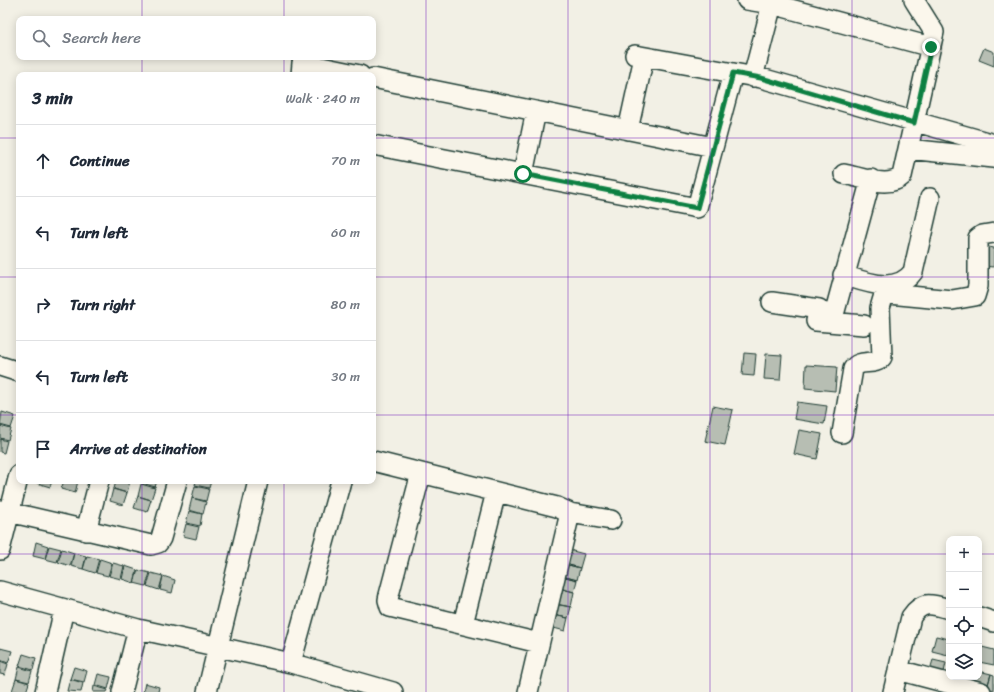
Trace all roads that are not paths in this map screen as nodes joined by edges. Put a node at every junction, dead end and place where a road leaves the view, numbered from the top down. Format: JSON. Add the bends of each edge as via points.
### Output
{"nodes":[{"id":1,"x":748,"y":0,"type":"edge"},
{"id":2,"x":914,"y":0,"type":"edge"},
{"id":3,"x":772,"y":4,"type":"junction"},
{"id":4,"x":931,"y":47,"type":"junction"},
{"id":5,"x":301,"y":72,"type":"edge"},
{"id":6,"x":346,"y":72,"type":"edge"},
{"id":7,"x":733,"y":73,"type":"junction"},
{"id":8,"x":753,"y":77,"type":"junction"},
{"id":9,"x":376,"y":79,"type":"edge"},
{"id":10,"x":536,"y":111,"type":"junction"},
{"id":11,"x":914,"y":123,"type":"junction"},
{"id":12,"x":628,"y":130,"type":"junction"},
{"id":13,"x":994,"y":144,"type":"edge"},
{"id":14,"x":376,"y":146,"type":"edge"},
{"id":15,"x":713,"y":147,"type":"junction"},
{"id":16,"x":908,"y":149,"type":"junction"},
{"id":17,"x":994,"y":158,"type":"edge"},
{"id":18,"x":523,"y":174,"type":"junction"},
{"id":19,"x":844,"y":174,"type":"dead end"},
{"id":20,"x":871,"y":179,"type":"junction"},
{"id":21,"x":930,"y":198,"type":"dead end"},
{"id":22,"x":994,"y":233,"type":"edge"},
{"id":23,"x":843,"y":275,"type":"junction"},
{"id":24,"x":772,"y":302,"type":"dead end"},
{"id":25,"x":828,"y":314,"type":"junction"},
{"id":26,"x":864,"y":325,"type":"dead end"},
{"id":27,"x":0,"y":366,"type":"edge"},
{"id":28,"x":16,"y":371,"type":"edge"},
{"id":29,"x":842,"y":433,"type":"dead end"},
{"id":30,"x":376,"y":462,"type":"edge"},
{"id":31,"x":421,"y":473,"type":"junction"},
{"id":32,"x":16,"y":482,"type":"edge"},
{"id":33,"x":98,"y":484,"type":"edge"},
{"id":34,"x":176,"y":484,"type":"edge"},
{"id":35,"x":257,"y":484,"type":"edge"},
{"id":36,"x":339,"y":484,"type":"edge"},
{"id":37,"x":496,"y":492,"type":"junction"},
{"id":38,"x":4,"y":511,"type":"edge"},
{"id":39,"x":570,"y":513,"type":"junction"},
{"id":40,"x":611,"y":520,"type":"dead end"},
{"id":41,"x":86,"y":531,"type":"junction"},
{"id":42,"x":0,"y":550,"type":"edge"},
{"id":43,"x":0,"y":591,"type":"edge"},
{"id":44,"x":946,"y":608,"type":"edge"},
{"id":45,"x":64,"y":609,"type":"junction"},
{"id":46,"x":982,"y":618,"type":"edge"},
{"id":47,"x":994,"y":622,"type":"edge"},
{"id":48,"x":462,"y":624,"type":"junction"},
{"id":49,"x":138,"y":628,"type":"junction"},
{"id":50,"x":539,"y":643,"type":"junction"},
{"id":51,"x":218,"y":648,"type":"junction"},
{"id":52,"x":290,"y":663,"type":"junction"},
{"id":53,"x":898,"y":670,"type":"junction"},
{"id":54,"x":45,"y":692,"type":"edge"},
{"id":55,"x":122,"y":692,"type":"edge"},
{"id":56,"x":207,"y":692,"type":"edge"},
{"id":57,"x":393,"y":692,"type":"edge"},
{"id":58,"x":528,"y":692,"type":"edge"},
{"id":59,"x":893,"y":692,"type":"edge"},
{"id":60,"x":981,"y":692,"type":"edge"}],
"edges":[{"from":1,"to":3,"type":"street"},
{"from":2,"to":4,"type":"street","via":[[934,32]]},
{"from":3,"to":4,"type":"street"},
{"from":3,"to":8,"type":"street"},
{"from":4,"to":11,"type":"street"},
{"from":5,"to":6,"type":"street","via":[[302,63]]},
{"from":7,"to":8,"type":"street"},
{"from":7,"to":12,"type":"street","via":[[640,56]]},
{"from":7,"to":15,"type":"street"},
{"from":8,"to":11,"type":"street"},
{"from":9,"to":10,"type":"street"},
{"from":10,"to":12,"type":"street"},
{"from":10,"to":18,"type":"street"},
{"from":11,"to":13,"type":"street"},
{"from":11,"to":16,"type":"street"},
{"from":12,"to":15,"type":"street"},
{"from":14,"to":18,"type":"street"},
{"from":15,"to":18,"type":"street","via":[[697,208]]},
{"from":16,"to":17,"type":"street"},
{"from":16,"to":20,"type":"street","via":[[902,176],[898,180],[887,182]]},
{"from":19,"to":20,"type":"street"},
{"from":20,"to":23,"type":"street"},
{"from":21,"to":23,"type":"street","via":[[913,272],[905,281],[881,285]]},
{"from":22,"to":29,"type":"street","via":[[978,238],[978,286],[975,296],[952,300],[889,294],[883,298],[880,308],[882,357],[878,361],[857,364],[853,369]]},
{"from":23,"to":25,"type":"street"},
{"from":24,"to":25,"type":"street"},
{"from":25,"to":26,"type":"street"},
{"from":27,"to":28,"type":"street"},
{"from":30,"to":31,"type":"street"},
{"from":31,"to":37,"type":"street"},
{"from":31,"to":48,"type":"street","via":[[388,600],[390,607]]},
{"from":32,"to":38,"type":"street"},
{"from":33,"to":41,"type":"street"},
{"from":34,"to":41,"type":"street","via":[[161,538],[154,544],[146,545]]},
{"from":35,"to":51,"type":"street"},
{"from":36,"to":52,"type":"street"},
{"from":37,"to":39,"type":"street"},
{"from":37,"to":48,"type":"street"},
{"from":38,"to":41,"type":"street"},
{"from":38,"to":42,"type":"street"},
{"from":39,"to":40,"type":"street"},
{"from":39,"to":50,"type":"street"},
{"from":43,"to":45,"type":"street"},
{"from":44,"to":53,"type":"street","via":[[932,604],[917,609],[911,617]]},
{"from":45,"to":49,"type":"street"},
{"from":45,"to":54,"type":"street"},
{"from":46,"to":47,"type":"street"},
{"from":48,"to":50,"type":"street"},
{"from":49,"to":51,"type":"street"},
{"from":49,"to":55,"type":"street"},
{"from":50,"to":58,"type":"street"},
{"from":51,"to":52,"type":"street"},
{"from":51,"to":56,"type":"street"},
{"from":52,"to":57,"type":"street"},
{"from":53,"to":59,"type":"street"},
{"from":53,"to":60,"type":"street"}]}
